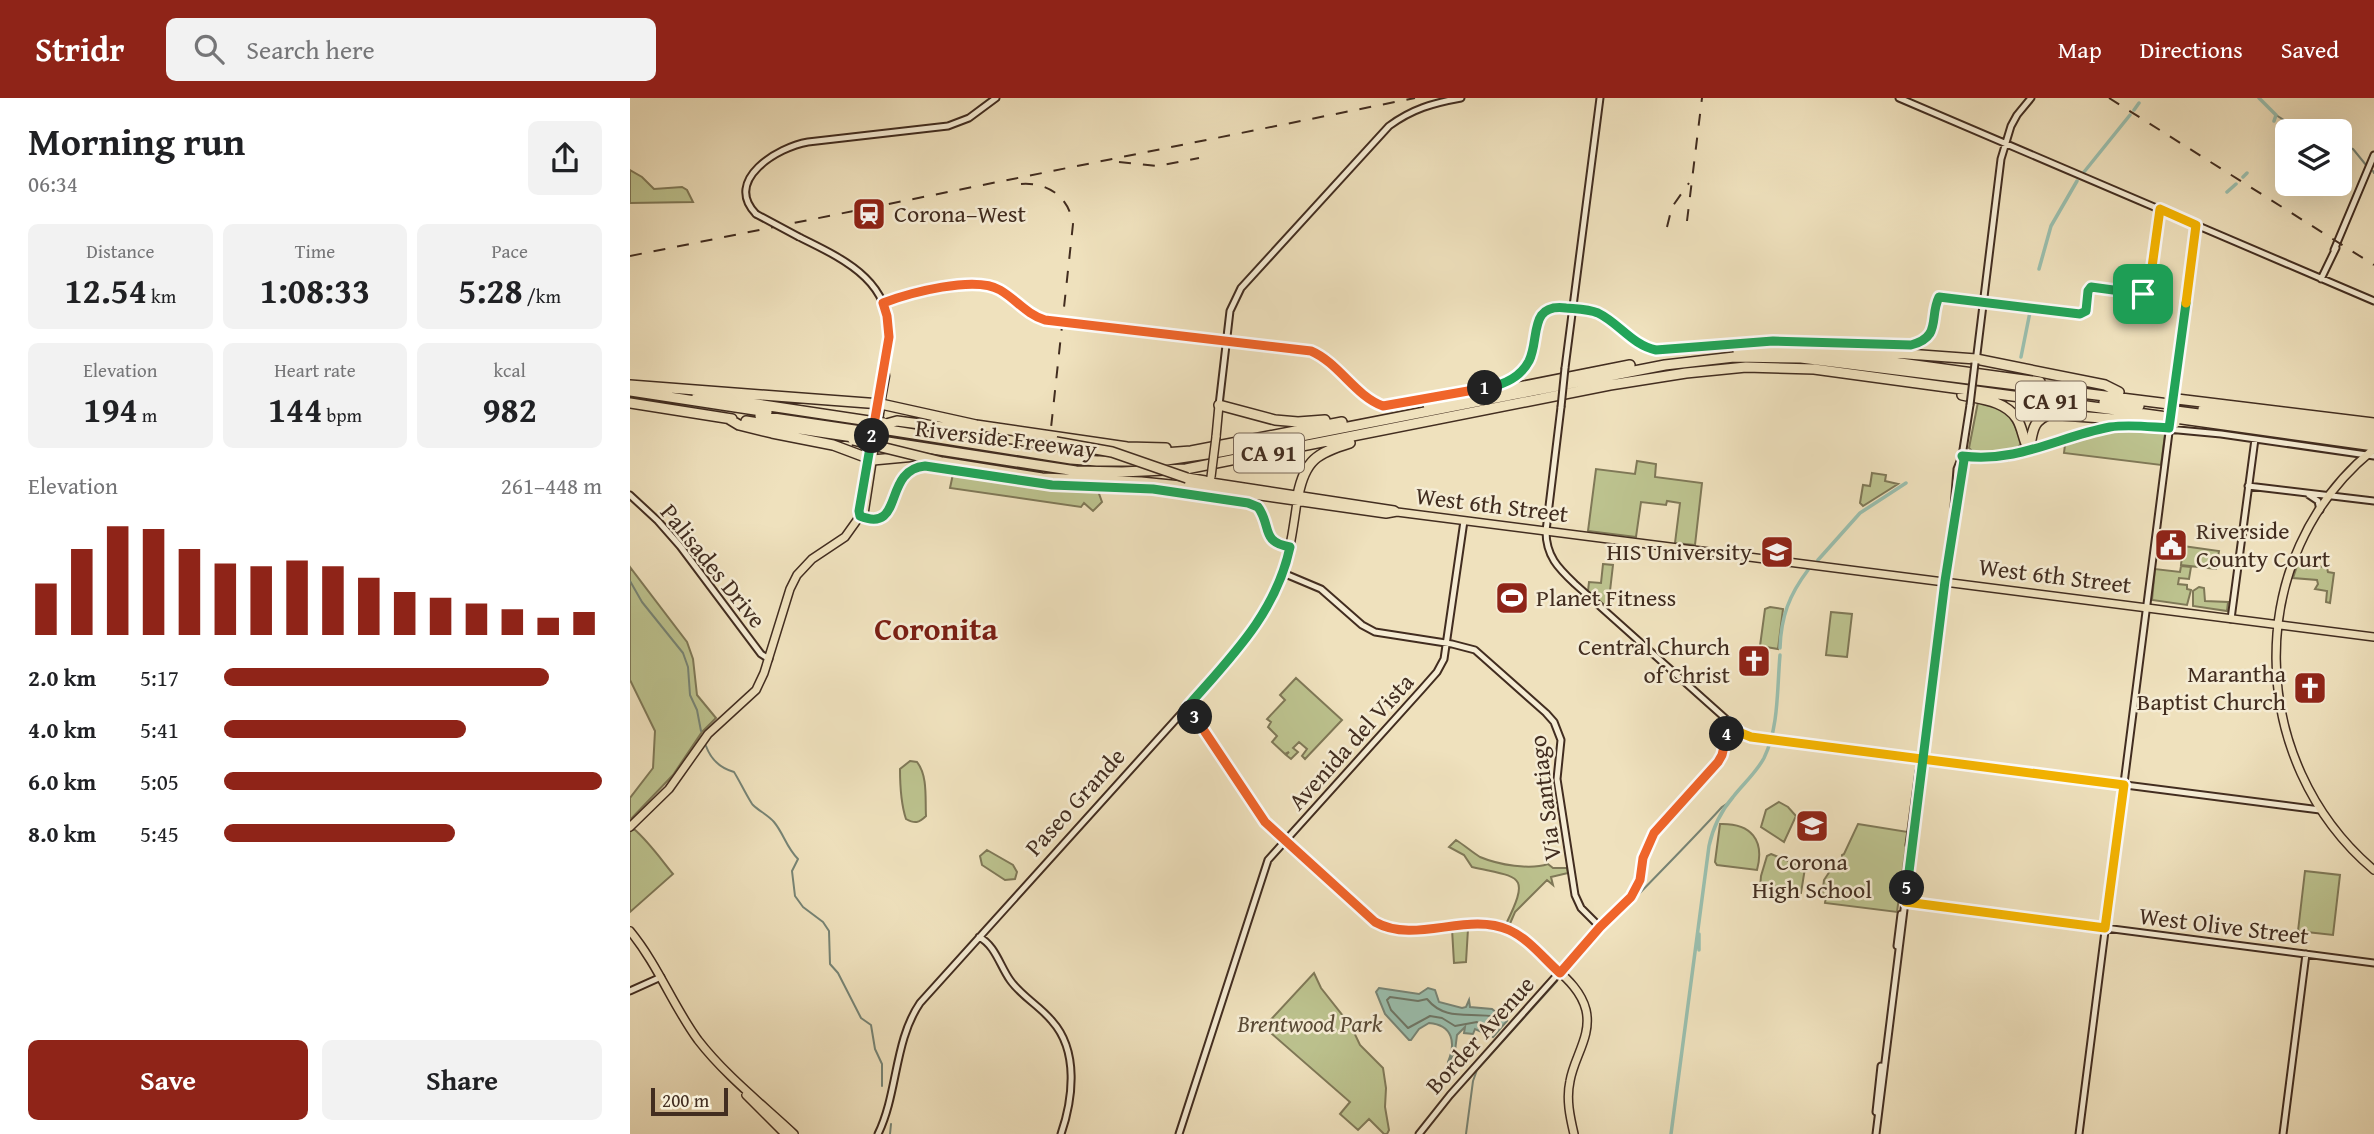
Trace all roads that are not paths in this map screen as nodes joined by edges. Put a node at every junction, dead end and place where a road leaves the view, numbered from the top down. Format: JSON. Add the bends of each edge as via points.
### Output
{"nodes":[{"id":1,"x":996,"y":98,"type":"edge"},
{"id":2,"x":1461,"y":98,"type":"edge"},
{"id":3,"x":1600,"y":98,"type":"edge"},
{"id":4,"x":1899,"y":98,"type":"edge"},
{"id":5,"x":2031,"y":98,"type":"edge"},
{"id":6,"x":2004,"y":144,"type":"junction"},
{"id":7,"x":2374,"y":155,"type":"edge"},
{"id":8,"x":2160,"y":209,"type":"junction"},
{"id":9,"x":2196,"y":225,"type":"junction"},
{"id":10,"x":2322,"y":279,"type":"junction"},
{"id":11,"x":1983,"y":301,"type":"junction"},
{"id":12,"x":2374,"y":301,"type":"edge"},
{"id":13,"x":883,"y":303,"type":"junction"},
{"id":14,"x":1574,"y":309,"type":"junction"},
{"id":15,"x":1226,"y":340,"type":"junction"},
{"id":16,"x":1760,"y":350,"type":"junction"},
{"id":17,"x":1976,"y":361,"type":"junction"},
{"id":18,"x":630,"y":385,"type":"edge"},
{"id":19,"x":1934,"y":386,"type":"junction"},
{"id":20,"x":2119,"y":392,"type":"junction"},
{"id":21,"x":630,"y":394,"type":"edge"},
{"id":22,"x":630,"y":403,"type":"edge"},
{"id":23,"x":879,"y":404,"type":"junction"},
{"id":24,"x":1219,"y":405,"type":"junction"},
{"id":25,"x":2172,"y":412,"type":"junction"},
{"id":26,"x":729,"y":419,"type":"junction"},
{"id":27,"x":1354,"y":420,"type":"junction"},
{"id":28,"x":868,"y":430,"type":"junction"},
{"id":29,"x":883,"y":430,"type":"junction"},
{"id":30,"x":2371,"y":430,"type":"edge"},
{"id":31,"x":1374,"y":433,"type":"junction"},
{"id":32,"x":843,"y":434,"type":"junction"},
{"id":33,"x":2255,"y":439,"type":"junction"},
{"id":34,"x":2374,"y":448,"type":"edge"},
{"id":35,"x":2029,"y":450,"type":"junction"},
{"id":36,"x":1191,"y":451,"type":"junction"},
{"id":37,"x":1962,"y":456,"type":"junction"},
{"id":38,"x":2370,"y":456,"type":"edge"},
{"id":39,"x":870,"y":460,"type":"junction"},
{"id":40,"x":1122,"y":472,"type":"junction"},
{"id":41,"x":1211,"y":483,"type":"junction"},
{"id":42,"x":2248,"y":486,"type":"junction"},
{"id":43,"x":2338,"y":486,"type":"junction"},
{"id":44,"x":2306,"y":493,"type":"junction"},
{"id":45,"x":630,"y":495,"type":"edge"},
{"id":46,"x":2330,"y":496,"type":"junction"},
{"id":47,"x":2343,"y":497,"type":"junction"},
{"id":48,"x":1297,"y":499,"type":"junction"},
{"id":49,"x":2374,"y":501,"type":"edge"},
{"id":50,"x":2320,"y":510,"type":"junction"},
{"id":51,"x":860,"y":516,"type":"junction"},
{"id":52,"x":1464,"y":521,"type":"junction"},
{"id":53,"x":1546,"y":531,"type":"junction"},
{"id":54,"x":1290,"y":547,"type":"junction"},
{"id":55,"x":1283,"y":573,"type":"junction"},
{"id":56,"x":1945,"y":581,"type":"junction"},
{"id":57,"x":2146,"y":608,"type":"junction"},
{"id":58,"x":2231,"y":619,"type":"junction"},
{"id":59,"x":2277,"y":624,"type":"junction"},
{"id":60,"x":2374,"y":637,"type":"edge"},
{"id":61,"x":1447,"y":643,"type":"junction"},
{"id":62,"x":769,"y":659,"type":"junction"},
{"id":63,"x":1188,"y":706,"type":"junction"},
{"id":64,"x":1729,"y":723,"type":"junction"},
{"id":65,"x":1923,"y":759,"type":"junction"},
{"id":66,"x":2124,"y":785,"type":"junction"},
{"id":67,"x":2320,"y":810,"type":"junction"},
{"id":68,"x":630,"y":827,"type":"edge"},
{"id":69,"x":1284,"y":841,"type":"junction"},
{"id":70,"x":2374,"y":870,"type":"edge"},
{"id":71,"x":1904,"y":902,"type":"junction"},
{"id":72,"x":1600,"y":927,"type":"junction"},
{"id":73,"x":2105,"y":928,"type":"junction"},
{"id":74,"x":630,"y":932,"type":"edge"},
{"id":75,"x":979,"y":937,"type":"junction"},
{"id":76,"x":630,"y":939,"type":"edge"},
{"id":77,"x":2306,"y":954,"type":"junction"},
{"id":78,"x":2374,"y":963,"type":"edge"},
{"id":79,"x":1560,"y":973,"type":"junction"},
{"id":80,"x":659,"y":978,"type":"junction"},
{"id":81,"x":630,"y":991,"type":"edge"},
{"id":82,"x":790,"y":1134,"type":"edge"},
{"id":83,"x":878,"y":1134,"type":"edge"},
{"id":84,"x":1059,"y":1134,"type":"edge"},
{"id":85,"x":1179,"y":1134,"type":"edge"},
{"id":86,"x":1419,"y":1134,"type":"edge"},
{"id":87,"x":1574,"y":1134,"type":"edge"},
{"id":88,"x":1875,"y":1134,"type":"edge"},
{"id":89,"x":2079,"y":1134,"type":"edge"},
{"id":90,"x":2283,"y":1134,"type":"edge"}],
"edges":[{"from":1,"to":13,"type":"main road","bridge":true,"via":[[969,118],[948,126],[787,147],[751,177],[746,194],[756,214],[861,272]]},
{"from":2,"to":15,"type":"main road","via":[[1415,109],[1380,135],[1241,288],[1230,311]]},
{"from":3,"to":14,"type":"main road"},
{"from":4,"to":6,"type":"main road"},
{"from":5,"to":6,"type":"main road"},
{"from":6,"to":8,"type":"main road"},
{"from":6,"to":11,"type":"main road"},
{"from":7,"to":10,"type":"main road"},
{"from":8,"to":9,"type":"main road"},
{"from":8,"to":11,"type":"main road","via":[[2146,294],[2094,287],[2088,291],[2084,314]]},
{"from":9,"to":10,"type":"main road"},
{"from":9,"to":25,"type":"main road"},
{"from":10,"to":12,"type":"main road"},
{"from":11,"to":14,"type":"main road","via":[[1939,297],[1930,335],[1911,345],[1773,341],[1666,350],[1646,348],[1597,313]]},
{"from":11,"to":17,"type":"main road"},
{"from":13,"to":15,"type":"main road","via":[[979,284],[1000,290],[1045,320]]},
{"from":13,"to":23,"type":"main road","via":[[889,331]]},
{"from":14,"to":15,"type":"main road","via":[[1558,307],[1542,314],[1528,362],[1510,381],[1390,407],[1373,402],[1314,353]]},
{"from":14,"to":53,"type":"main road","bridge":true},
{"from":15,"to":24,"type":"main road"},
{"from":16,"to":17,"type":"highway","via":[[1845,348]]},
{"from":16,"to":20,"type":"highway","name":"Riverside Freeway","number":"CA 91","via":[[1820,352]]},
{"from":16,"to":27,"type":"highway","name":"Riverside Freeway","number":"CA 91","via":[[1660,359]]},
{"from":17,"to":20,"type":"highway","via":[[2105,385]]},
{"from":17,"to":37,"type":"main road","bridge":true},
{"from":18,"to":23,"type":"highway"},
{"from":18,"to":28,"type":"highway","name":"Riverside Freeway","number":"CA 91"},
{"from":19,"to":25,"type":"highway","name":"Riverside Freeway","number":"CA 91"},
{"from":19,"to":31,"type":"highway","name":"Riverside Freeway","number":"CA 91","via":[[1801,368],[1716,369],[1610,385]]},
{"from":19,"to":35,"type":"highway","via":[[2004,407],[2017,418]]},
{"from":20,"to":25,"type":"highway","name":"Riverside Freeway","number":"CA 91"},
{"from":21,"to":28,"type":"highway"},
{"from":22,"to":26,"type":"highway","name":"Riverside Freeway","number":"CA 91"},
{"from":23,"to":36,"type":"highway","via":[[1062,438]]},
{"from":23,"to":39,"type":"main road"},
{"from":24,"to":27,"type":"highway","via":[[1288,422]]},
{"from":24,"to":41,"type":"main road","bridge":true},
{"from":25,"to":29,"type":"highway","via":[[1823,364],[1755,361],[1647,372],[1165,466],[1065,463]]},
{"from":25,"to":30,"type":"highway"},
{"from":25,"to":30,"type":"highway","name":"Riverside Freeway","number":"CA 91","via":[[2214,423]]},
{"from":25,"to":30,"type":"highway","name":"Riverside Freeway","number":"CA 91","via":[[2270,411]]},
{"from":25,"to":33,"type":"main road"},
{"from":25,"to":35,"type":"main road"},
{"from":25,"to":35,"type":"highway","via":[[2050,414],[2034,426]]},
{"from":25,"to":57,"type":"main road"},
{"from":26,"to":32,"type":"highway","name":"Riverside Freeway","number":"CA 91"},
{"from":26,"to":39,"type":"highway","via":[[772,433],[833,444]]},
{"from":27,"to":36,"type":"highway","name":"Riverside Freeway","number":"CA 91"},
{"from":28,"to":29,"type":"highway","name":"Riverside Freeway","number":"CA 91","bridge":true},
{"from":28,"to":29,"type":"highway","name":"Riverside Freeway","number":"CA 91","bridge":true},
{"from":28,"to":32,"type":"highway","name":"Riverside Freeway","number":"CA 91"},
{"from":29,"to":36,"type":"highway","name":"Riverside Freeway","number":"CA 91","via":[[1085,456]]},
{"from":29,"to":40,"type":"highway","name":"Riverside Freeway","number":"CA 91","via":[[1051,469]]},
{"from":29,"to":41,"type":"highway","bridge":true,"via":[[897,421],[1107,450]]},
{"from":30,"to":34,"type":"highway","name":"Riverside Freeway","number":"CA 91"},
{"from":31,"to":40,"type":"highway","name":"Riverside Freeway","number":"CA 91","via":[[1186,469]]},
{"from":31,"to":48,"type":"highway","via":[[1316,457],[1304,472]]},
{"from":32,"to":41,"type":"highway","bridge":true,"via":[[942,462],[1042,478]]},
{"from":33,"to":38,"type":"main road"},
{"from":33,"to":42,"type":"main road"},
{"from":34,"to":38,"type":"main road"},
{"from":35,"to":37,"type":"main road","via":[[2001,457]]},
{"from":37,"to":56,"type":"main road"},
{"from":38,"to":43,"type":"main road"},
{"from":39,"to":40,"type":"highway","via":[[925,456],[1062,475]]},
{"from":39,"to":51,"type":"main road"},
{"from":41,"to":48,"type":"main road","name":"West 6th Street"},
{"from":42,"to":44,"type":"main road"},
{"from":42,"to":58,"type":"main road"},
{"from":43,"to":46,"type":"main road"},
{"from":43,"to":47,"type":"main road"},
{"from":44,"to":46,"type":"main road"},
{"from":44,"to":50,"type":"main road","via":[[2317,500]]},
{"from":45,"to":62,"type":"main road","name":"Palisades Drive","via":[[674,539]]},
{"from":46,"to":47,"type":"main road"},
{"from":46,"to":50,"type":"main road"},
{"from":47,"to":49,"type":"main road"},
{"from":48,"to":52,"type":"main road","name":"West 6th Street"},
{"from":48,"to":54,"type":"main road","name":"Paseo Grande"},
{"from":50,"to":59,"type":"main road","via":[[2293,563]]},
{"from":51,"to":54,"type":"main road","via":[[872,520],[884,515],[905,474],[925,466],[1052,485],[1153,489],[1249,503],[1261,509],[1269,538]]},
{"from":51,"to":62,"type":"main road","via":[[845,537],[797,575]]},
{"from":52,"to":53,"type":"main road","name":"West 6th Street"},
{"from":52,"to":61,"type":"main road","name":"Avenida del Vista"},
{"from":53,"to":56,"type":"main road","name":"West 6th Street"},
{"from":53,"to":64,"type":"main road","via":[[1547,549],[1557,567]]},
{"from":54,"to":55,"type":"main road","name":"Paseo Grande"},
{"from":55,"to":61,"type":"main road","name":"Via Santiago","via":[[1321,589],[1375,632]]},
{"from":55,"to":63,"type":"main road","name":"Paseo Grande","via":[[1254,629]]},
{"from":56,"to":57,"type":"main road","name":"West 6th Street"},
{"from":56,"to":65,"type":"main road"},
{"from":57,"to":58,"type":"main road","name":"West 6th Street"},
{"from":57,"to":66,"type":"main road"},
{"from":58,"to":59,"type":"main road","name":"West 6th Street"},
{"from":59,"to":60,"type":"main road","name":"West 6th Street"},
{"from":59,"to":67,"type":"main road","via":[[2281,716],[2295,762]]},
{"from":61,"to":69,"type":"main road","name":"Avenida del Vista","via":[[1437,672]]},
{"from":61,"to":72,"type":"main road","name":"Via Santiago","via":[[1479,653],[1554,722],[1561,740],[1557,779],[1575,895]]},
{"from":62,"to":68,"type":"main road","via":[[756,690],[708,734],[669,789]]},
{"from":63,"to":69,"type":"main road","via":[[1261,816]]},
{"from":63,"to":75,"type":"main road","name":"Paseo Grande"},
{"from":64,"to":65,"type":"main road","via":[[1745,736]]},
{"from":64,"to":72,"type":"main road","name":"Border Avenue","via":[[1718,762],[1654,833],[1631,897]]},
{"from":65,"to":66,"type":"main road"},
{"from":65,"to":71,"type":"main road"},
{"from":66,"to":67,"type":"main road"},
{"from":66,"to":73,"type":"main road"},
{"from":67,"to":70,"type":"main road"},
{"from":69,"to":79,"type":"main road","via":[[1380,924],[1407,930],[1498,926],[1519,936]]},
{"from":69,"to":85,"type":"main road","name":"Avenida del Vista","via":[[1268,860],[1261,878]]},
{"from":71,"to":73,"type":"main road","name":"West Olive Street"},
{"from":71,"to":88,"type":"main road"},
{"from":72,"to":79,"type":"main road","name":"Border Avenue"},
{"from":73,"to":77,"type":"main road","name":"West Olive Street"},
{"from":73,"to":89,"type":"main road"},
{"from":74,"to":80,"type":"main road"},
{"from":75,"to":83,"type":"main road","name":"Paseo Grande","via":[[911,1017]]},
{"from":75,"to":84,"type":"main road","via":[[1011,986],[1055,1023],[1068,1052],[1070,1095]]},
{"from":76,"to":80,"type":"main road"},
{"from":77,"to":78,"type":"main road","name":"West Olive Street"},
{"from":77,"to":90,"type":"main road"},
{"from":79,"to":86,"type":"main road","name":"Border Avenue"},
{"from":79,"to":87,"type":"main road","via":[[1579,994],[1587,1017],[1586,1035],[1568,1090]]},
{"from":80,"to":81,"type":"main road"},
{"from":80,"to":82,"type":"main road","via":[[707,1051]]},
{"from":80,"to":82,"type":"main road","via":[[696,1045],[769,1119]]}]}
